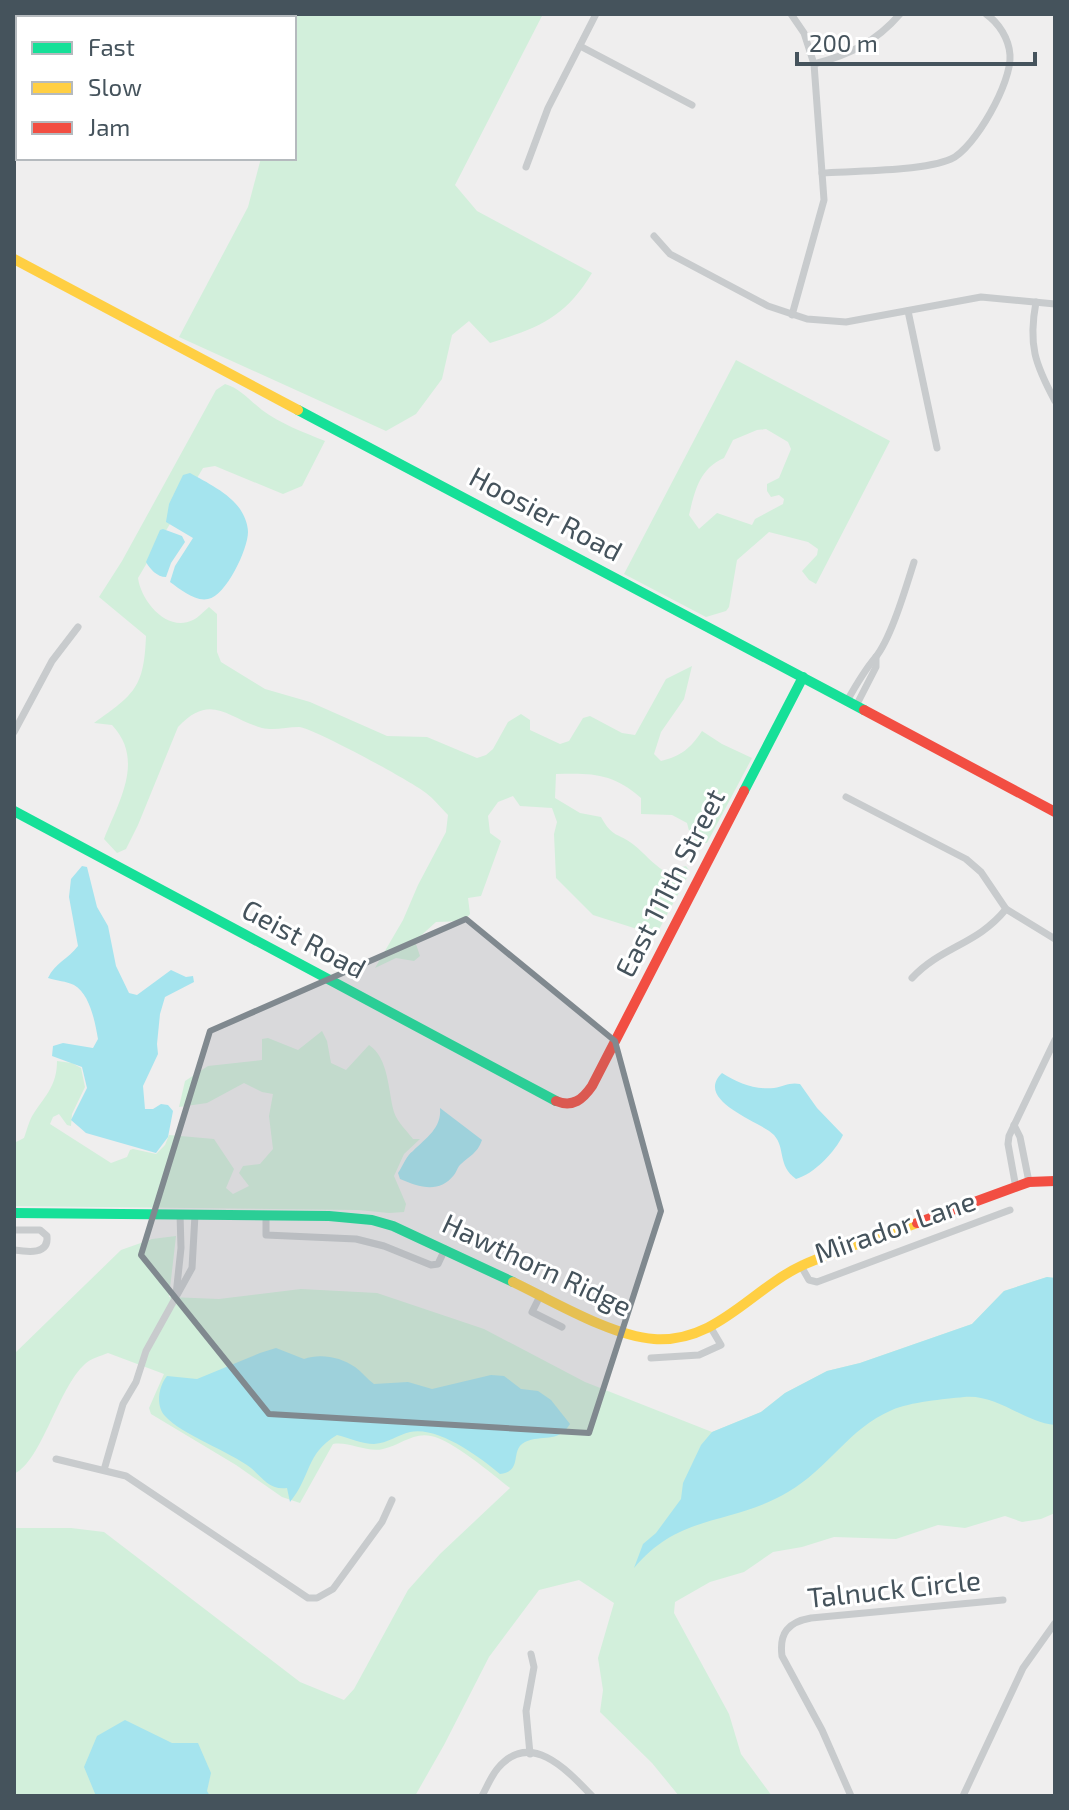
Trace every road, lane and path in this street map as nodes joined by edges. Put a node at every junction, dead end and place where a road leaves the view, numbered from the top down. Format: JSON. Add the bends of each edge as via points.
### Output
{"nodes":[{"id":1,"x":596,"y":14,"type":"edge"},
{"id":2,"x":791,"y":14,"type":"edge"},
{"id":3,"x":900,"y":14,"type":"edge"},
{"id":4,"x":986,"y":14,"type":"edge"},
{"id":5,"x":580,"y":46,"type":"junction"},
{"id":6,"x":814,"y":64,"type":"junction"},
{"id":7,"x":692,"y":105,"type":"dead end"},
{"id":8,"x":526,"y":167,"type":"dead end"},
{"id":9,"x":822,"y":173,"type":"junction"},
{"id":10,"x":654,"y":236,"type":"dead end"},
{"id":11,"x":14,"y":259,"type":"edge"},
{"id":12,"x":1036,"y":302,"type":"junction"},
{"id":13,"x":1055,"y":304,"type":"edge"},
{"id":14,"x":908,"y":311,"type":"junction"},
{"id":15,"x":792,"y":315,"type":"junction"},
{"id":16,"x":1055,"y":401,"type":"edge"},
{"id":17,"x":937,"y":448,"type":"dead end"},
{"id":18,"x":914,"y":562,"type":"dead end"},
{"id":19,"x":78,"y":627,"type":"dead end"},
{"id":20,"x":803,"y":677,"type":"junction"},
{"id":21,"x":852,"y":703,"type":"junction"},
{"id":22,"x":14,"y":732,"type":"edge"},
{"id":23,"x":846,"y":797,"type":"dead end"},
{"id":24,"x":14,"y":811,"type":"edge"},
{"id":25,"x":1055,"y":812,"type":"edge"},
{"id":26,"x":1006,"y":909,"type":"junction"},
{"id":27,"x":1055,"y":939,"type":"edge"},
{"id":28,"x":912,"y":978,"type":"dead end"},
{"id":29,"x":1055,"y":1040,"type":"edge"},
{"id":30,"x":572,"y":1105,"type":"joint"},
{"id":31,"x":1014,"y":1125,"type":"junction"},
{"id":32,"x":1055,"y":1181,"type":"edge"},
{"id":33,"x":1029,"y":1182,"type":"junction"},
{"id":34,"x":1016,"y":1188,"type":"junction"},
{"id":35,"x":964,"y":1205,"type":"junction"},
{"id":36,"x":1010,"y":1210,"type":"dead end"},
{"id":37,"x":14,"y":1213,"type":"edge"},
{"id":38,"x":180,"y":1214,"type":"junction"},
{"id":39,"x":195,"y":1215,"type":"junction"},
{"id":40,"x":266,"y":1216,"type":"junction"},
{"id":41,"x":970,"y":1225,"type":"junction"},
{"id":42,"x":14,"y":1230,"type":"edge"},
{"id":43,"x":445,"y":1249,"type":"junction"},
{"id":44,"x":14,"y":1250,"type":"edge"},
{"id":45,"x":801,"y":1266,"type":"junction"},
{"id":46,"x":541,"y":1294,"type":"junction"},
{"id":47,"x":176,"y":1297,"type":"junction"},
{"id":48,"x":562,"y":1327,"type":"dead end"},
{"id":49,"x":711,"y":1328,"type":"junction"},
{"id":50,"x":651,"y":1358,"type":"dead end"},
{"id":51,"x":56,"y":1459,"type":"dead end"},
{"id":52,"x":104,"y":1470,"type":"junction"},
{"id":53,"x":392,"y":1500,"type":"dead end"},
{"id":54,"x":1003,"y":1600,"type":"dead end"},
{"id":55,"x":1055,"y":1623,"type":"edge"},
{"id":56,"x":531,"y":1654,"type":"dead end"},
{"id":57,"x":530,"y":1754,"type":"junction"},
{"id":58,"x":482,"y":1796,"type":"edge"},
{"id":59,"x":592,"y":1796,"type":"edge"},
{"id":60,"x":851,"y":1796,"type":"edge"},
{"id":61,"x":963,"y":1796,"type":"edge"}],
"edges":[{"from":1,"to":5,"type":"street"},
{"from":2,"to":6,"type":"street"},
{"from":3,"to":6,"type":"street","via":[[861,48]]},
{"from":4,"to":9,"type":"street","via":[[1007,40],[1009,67],[983,123],[962,153],[934,164]]},
{"from":5,"to":7,"type":"street"},
{"from":5,"to":8,"type":"street"},
{"from":6,"to":9,"type":"street"},
{"from":9,"to":15,"type":"street","via":[[823,207]]},
{"from":10,"to":15,"type":"street","via":[[670,254]]},
{"from":11,"to":20,"type":"street","name":"Hoosier Road"},
{"from":12,"to":13,"type":"street"},
{"from":12,"to":14,"type":"street","via":[[981,297]]},
{"from":12,"to":16,"type":"street","via":[[1032,351]]},
{"from":14,"to":15,"type":"street","via":[[846,322]]},
{"from":14,"to":17,"type":"street"},
{"from":18,"to":21,"type":"street","via":[[876,667]]},
{"from":19,"to":22,"type":"street","via":[[52,661]]},
{"from":20,"to":21,"type":"street","name":"Hoosier Road"},
{"from":20,"to":30,"type":"street","name":"East 111th Street","via":[[595,1080]]},
{"from":21,"to":25,"type":"street","name":"Hoosier Road"},
{"from":23,"to":26,"type":"street","via":[[966,859]]},
{"from":24,"to":30,"type":"street","name":"Geist Road","via":[[555,1101]]},
{"from":26,"to":27,"type":"street"},
{"from":26,"to":28,"type":"street","via":[[991,927],[927,962]]},
{"from":29,"to":31,"type":"street"},
{"from":31,"to":33,"type":"street"},
{"from":31,"to":34,"type":"street","via":[[1008,1144]]},
{"from":32,"to":33,"type":"street","name":"Hawthorn Ridge"},
{"from":33,"to":34,"type":"street","name":"Hawthorn Ridge"},
{"from":34,"to":35,"type":"street","name":"Hawthorn Ridge"},
{"from":35,"to":41,"type":"street"},
{"from":35,"to":45,"type":"street","name":"Hawthorn Ridge"},
{"from":36,"to":41,"type":"street","name":"Mirador Lane"},
{"from":37,"to":38,"type":"street","name":"Hawthorn Ridge"},
{"from":38,"to":39,"type":"street","name":"Hawthorn Ridge"},
{"from":38,"to":47,"type":"street"},
{"from":39,"to":40,"type":"street","name":"Hawthorn Ridge"},
{"from":39,"to":47,"type":"street","via":[[192,1268]]},
{"from":40,"to":43,"type":"street","name":"Hawthorn Ridge","via":[[372,1220]]},
{"from":40,"to":43,"type":"street","via":[[266,1235],[356,1239],[431,1265],[438,1264]]},
{"from":41,"to":45,"type":"street","name":"Mirador Lane","via":[[817,1282],[809,1280]]},
{"from":42,"to":44,"type":"street","via":[[40,1230],[48,1241],[37,1251]]},
{"from":43,"to":46,"type":"street","name":"Hawthorn Ridge"},
{"from":45,"to":49,"type":"street","name":"Hawthorn Ridge"},
{"from":46,"to":48,"type":"street","via":[[532,1312]]},
{"from":46,"to":49,"type":"street","name":"Hawthorn Ridge","via":[[639,1338],[672,1340]]},
{"from":47,"to":52,"type":"street","via":[[123,1404]]},
{"from":49,"to":50,"type":"street","via":[[721,1345],[699,1355]]},
{"from":51,"to":52,"type":"street"},
{"from":52,"to":53,"type":"street","via":[[126,1476],[308,1598],[333,1589]]},
{"from":54,"to":60,"type":"street","name":"Talnuck Circle","via":[[811,1618],[785,1629],[782,1656]]},
{"from":55,"to":61,"type":"street","via":[[1023,1668]]},
{"from":56,"to":57,"type":"street","via":[[534,1667],[526,1711]]},
{"from":57,"to":58,"type":"street","via":[[498,1768]]},
{"from":57,"to":59,"type":"street","via":[[562,1765]]}]}
